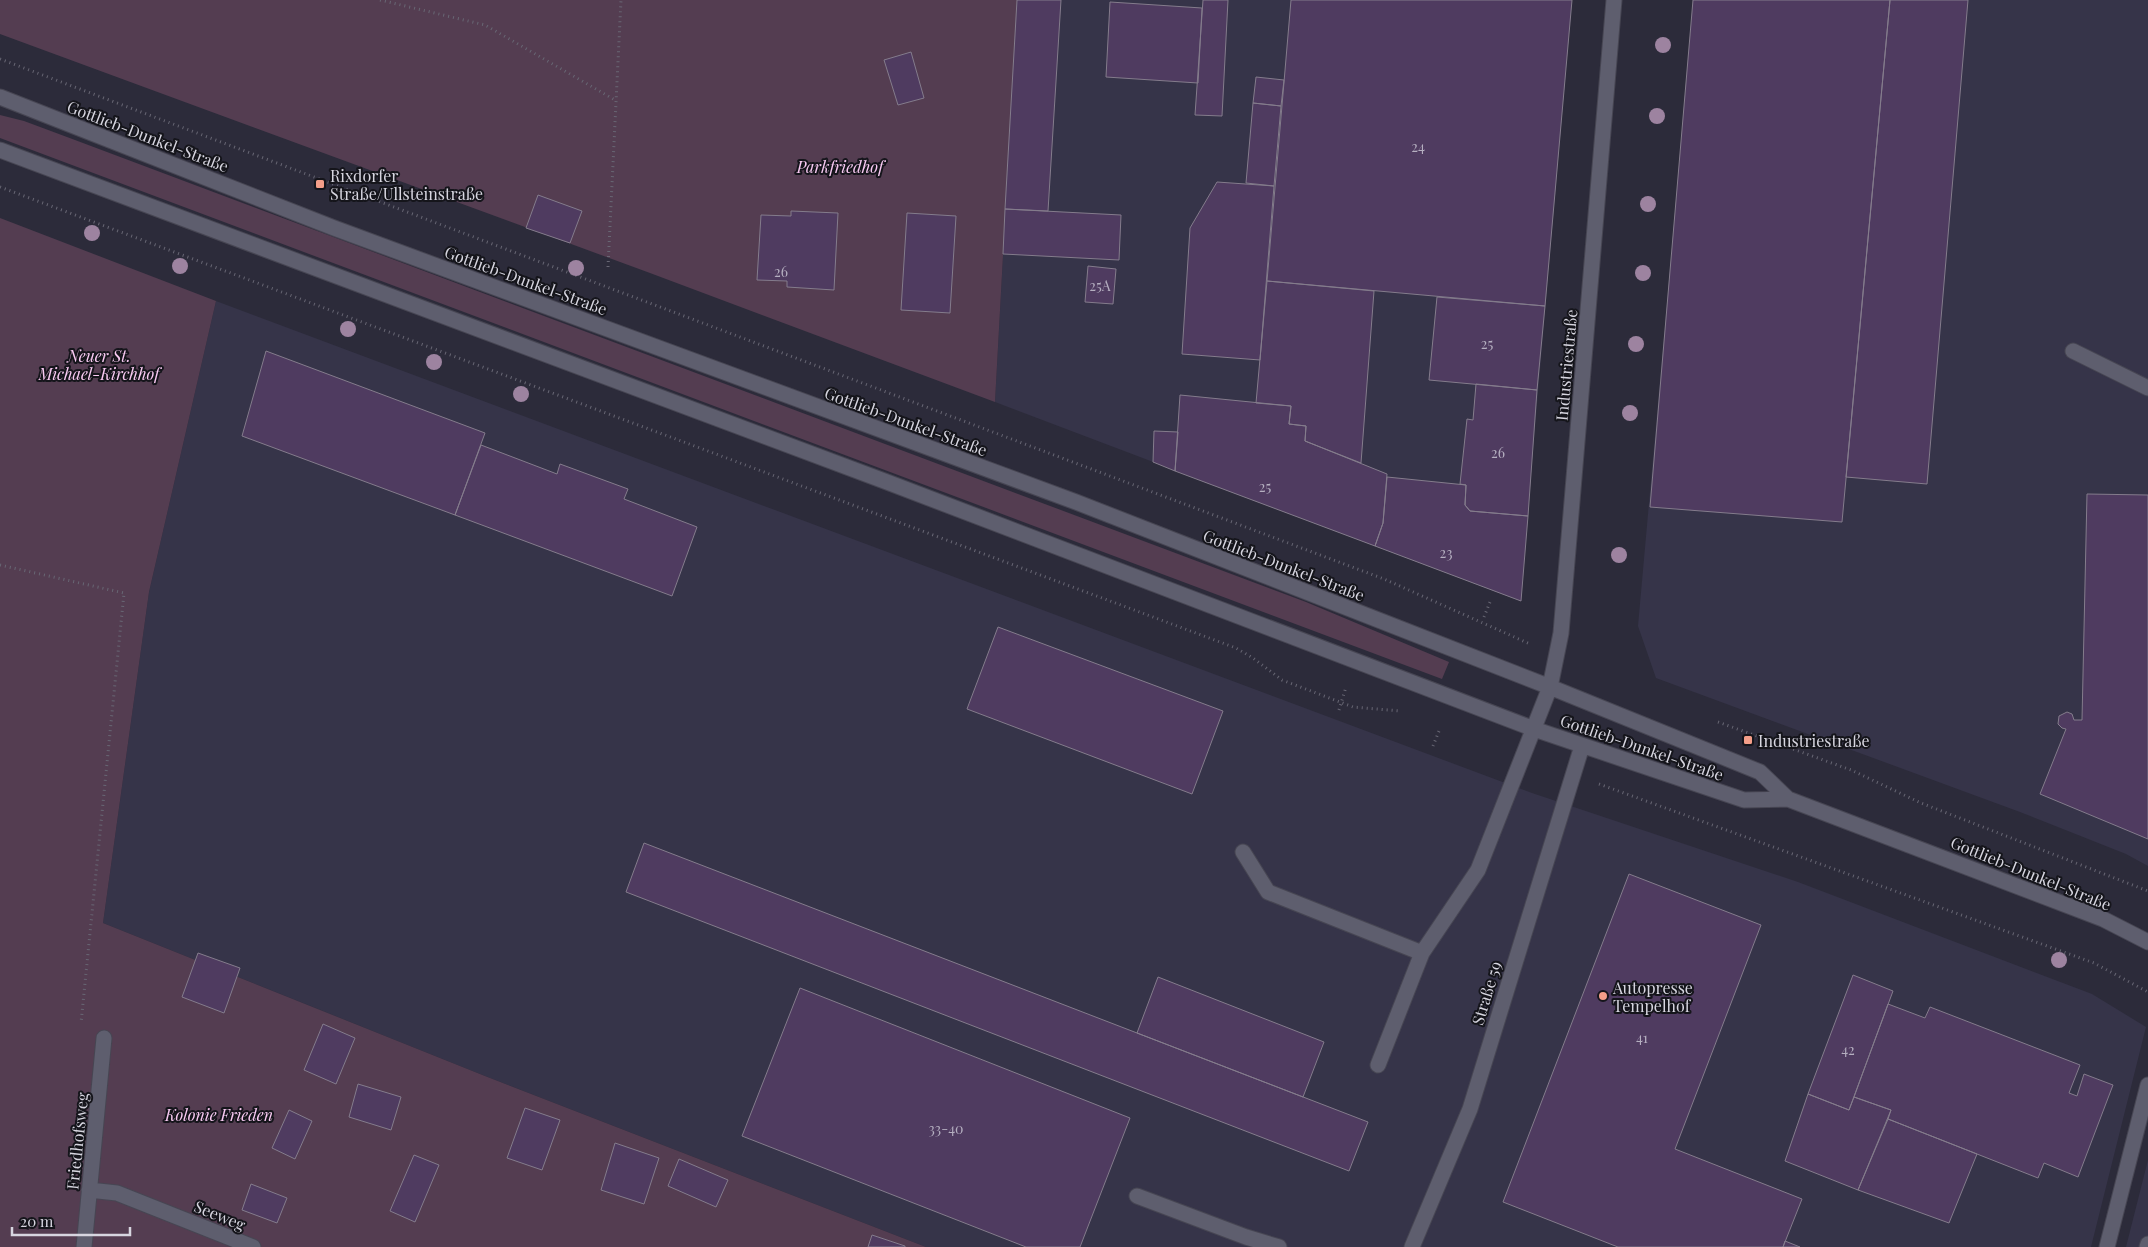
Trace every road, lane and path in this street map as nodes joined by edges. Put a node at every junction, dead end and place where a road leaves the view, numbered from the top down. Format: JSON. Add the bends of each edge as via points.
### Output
{"nodes":[{"id":1,"x":380,"y":0,"type":"edge"},
{"id":2,"x":621,"y":0,"type":"edge"},
{"id":3,"x":1614,"y":0,"type":"edge"},
{"id":4,"x":0,"y":59,"type":"edge"},
{"id":5,"x":0,"y":97,"type":"edge"},
{"id":6,"x":615,"y":100,"type":"junction"},
{"id":7,"x":0,"y":150,"type":"edge"},
{"id":8,"x":0,"y":186,"type":"edge"},
{"id":9,"x":608,"y":267,"type":"dead end"},
{"id":10,"x":2074,"y":351,"type":"dead end"},
{"id":11,"x":2148,"y":388,"type":"edge"},
{"id":12,"x":0,"y":565,"type":"edge"},
{"id":13,"x":1490,"y":602,"type":"dead end"},
{"id":14,"x":1467,"y":616,"type":"dead end"},
{"id":15,"x":1484,"y":617,"type":"dead end"},
{"id":16,"x":1346,"y":686,"type":"dead end"},
{"id":17,"x":1550,"y":687,"type":"junction"},
{"id":18,"x":1341,"y":702,"type":"junction"},
{"id":19,"x":1338,"y":710,"type":"dead end"},
{"id":20,"x":1407,"y":714,"type":"dead end"},
{"id":21,"x":1713,"y":720,"type":"dead end"},
{"id":22,"x":1534,"y":729,"type":"junction"},
{"id":23,"x":1439,"y":731,"type":"dead end"},
{"id":24,"x":1433,"y":746,"type":"dead end"},
{"id":25,"x":1582,"y":746,"type":"junction"},
{"id":26,"x":1573,"y":775,"type":"junction"},
{"id":27,"x":1788,"y":798,"type":"junction"},
{"id":28,"x":1244,"y":852,"type":"dead end"},
{"id":29,"x":2148,"y":891,"type":"edge"},
{"id":30,"x":2148,"y":942,"type":"edge"},
{"id":31,"x":1422,"y":953,"type":"junction"},
{"id":32,"x":2148,"y":992,"type":"edge"},
{"id":33,"x":80,"y":1029,"type":"dead end"},
{"id":34,"x":104,"y":1038,"type":"dead end"},
{"id":35,"x":1378,"y":1064,"type":"dead end"},
{"id":36,"x":2148,"y":1085,"type":"edge"},
{"id":37,"x":89,"y":1190,"type":"junction"},
{"id":38,"x":1137,"y":1196,"type":"dead end"},
{"id":39,"x":84,"y":1247,"type":"edge"},
{"id":40,"x":253,"y":1247,"type":"edge"},
{"id":41,"x":1279,"y":1247,"type":"edge"},
{"id":42,"x":1412,"y":1247,"type":"edge"},
{"id":43,"x":2107,"y":1247,"type":"edge"}],
"edges":[{"from":1,"to":6,"type":"path","via":[[485,26]]},
{"from":2,"to":6,"type":"path"},
{"from":3,"to":17,"type":"street","name":"Industriestraße","via":[[1562,634]]},
{"from":4,"to":14,"type":"path","via":[[1384,579]]},
{"from":5,"to":17,"type":"street","name":"Gottlieb-Dunkel-Straße","via":[[334,228],[1082,505]]},
{"from":6,"to":9,"type":"path"},
{"from":7,"to":22,"type":"street","name":"Gottlieb-Dunkel-Straße","via":[[859,471]]},
{"from":8,"to":18,"type":"path","via":[[1236,648],[1282,680]]},
{"from":10,"to":11,"type":"street"},
{"from":12,"to":33,"type":"path","via":[[124,593]]},
{"from":13,"to":15,"type":"path"},
{"from":16,"to":18,"type":"path"},
{"from":17,"to":22,"type":"street","name":"Industriestraße"},
{"from":17,"to":27,"type":"street","name":"Gottlieb-Dunkel-Straße","via":[[1760,772]]},
{"from":18,"to":19,"type":"path"},
{"from":18,"to":20,"type":"path","via":[[1353,707],[1382,708]]},
{"from":21,"to":29,"type":"path","via":[[1851,770],[1920,803]]},
{"from":22,"to":25,"type":"street","name":"Gottlieb-Dunkel-Straße"},
{"from":22,"to":31,"type":"street","name":"Industriestraße","via":[[1478,870]]},
{"from":23,"to":24,"type":"path"},
{"from":25,"to":26,"type":"street","name":"Straße 59"},
{"from":25,"to":27,"type":"street","name":"Gottlieb-Dunkel-Straße","via":[[1744,800]]},
{"from":26,"to":32,"type":"path","via":[[2085,960]]},
{"from":26,"to":42,"type":"street","name":"Straße 59","via":[[1470,1109]]},
{"from":27,"to":30,"type":"street","name":"Gottlieb-Dunkel-Straße","via":[[2103,919]]},
{"from":28,"to":31,"type":"street","via":[[1268,892]]},
{"from":31,"to":35,"type":"street","name":"Industriestraße"},
{"from":34,"to":37,"type":"street","name":"Friedhofsweg"},
{"from":36,"to":43,"type":"street"},
{"from":37,"to":39,"type":"street","name":"Friedhofsweg"},
{"from":37,"to":40,"type":"street","name":"Seeweg","via":[[117,1193]]},
{"from":38,"to":41,"type":"street"}]}
